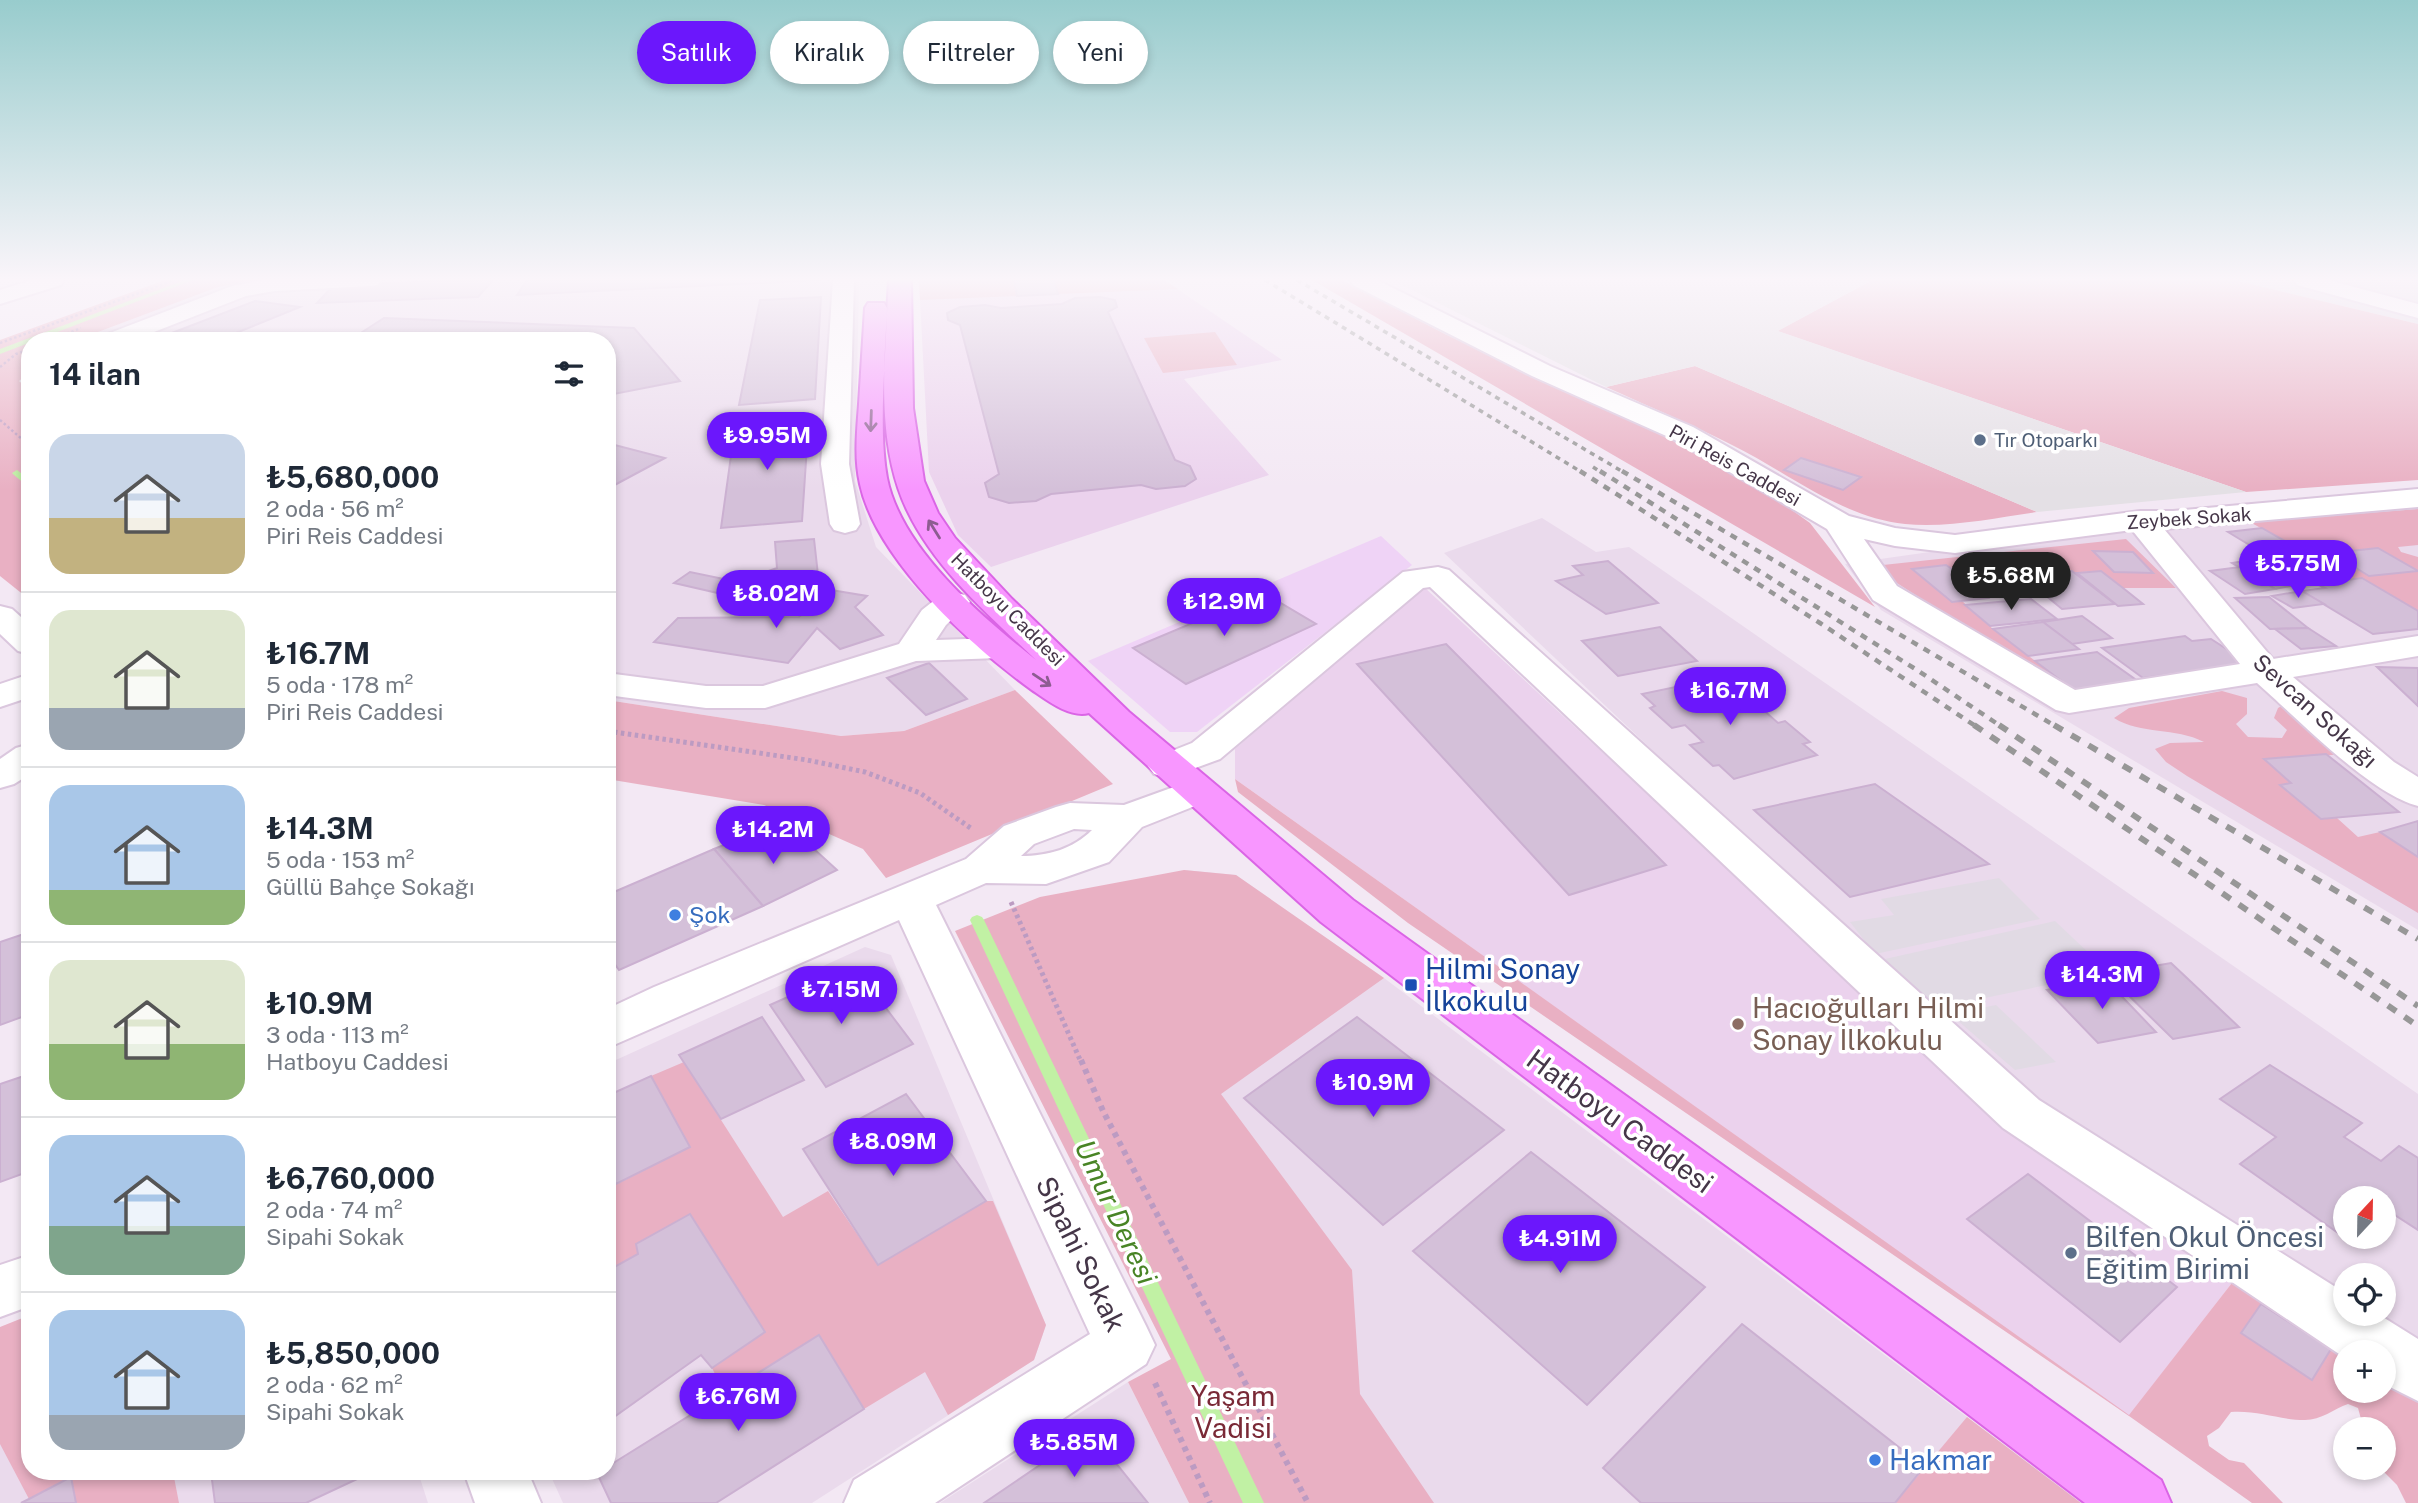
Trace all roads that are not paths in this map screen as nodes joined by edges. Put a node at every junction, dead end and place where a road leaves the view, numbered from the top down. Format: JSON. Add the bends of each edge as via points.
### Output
{"nodes":[{"id":1,"x":841,"y":350,"type":"edge"},
{"id":2,"x":873,"y":350,"type":"edge"},
{"id":3,"x":902,"y":350,"type":"edge"},
{"id":4,"x":1502,"y":350,"type":"edge"},
{"id":5,"x":2418,"y":498,"type":"edge"},
{"id":6,"x":2140,"y":520,"type":"junction"},
{"id":7,"x":1838,"y":523,"type":"junction"},
{"id":8,"x":845,"y":524,"type":"dead end"},
{"id":9,"x":953,"y":602,"type":"junction"},
{"id":10,"x":0,"y":616,"type":"edge"},
{"id":11,"x":21,"y":636,"type":"edge"},
{"id":12,"x":2418,"y":646,"type":"edge"},
{"id":13,"x":999,"y":648,"type":"junction"},
{"id":14,"x":912,"y":651,"type":"junction"},
{"id":15,"x":2265,"y":671,"type":"junction"},
{"id":16,"x":616,"y":685,"type":"edge"},
{"id":17,"x":21,"y":688,"type":"edge"},
{"id":18,"x":0,"y":696,"type":"edge"},
{"id":19,"x":1116,"y":720,"type":"junction"},
{"id":20,"x":21,"y":762,"type":"edge"},
{"id":21,"x":0,"y":776,"type":"edge"},
{"id":22,"x":1182,"y":779,"type":"junction"},
{"id":23,"x":2418,"y":794,"type":"edge"},
{"id":24,"x":911,"y":897,"type":"junction"},
{"id":25,"x":616,"y":1026,"type":"edge"},
{"id":26,"x":21,"y":1283,"type":"edge"},
{"id":27,"x":0,"y":1291,"type":"edge"},
{"id":28,"x":2418,"y":1373,"type":"edge"},
{"id":29,"x":499,"y":1480,"type":"edge"},
{"id":30,"x":508,"y":1503,"type":"edge"},
{"id":31,"x":877,"y":1503,"type":"edge"},
{"id":32,"x":2138,"y":1503,"type":"edge"}],
"edges":[{"from":1,"to":8,"type":"street","via":[[835,464]]},
{"from":2,"to":9,"type":"main road","name":"Hatboyu Caddesi","one_way":true,"via":[[872,473],[878,497],[904,546]]},
{"from":19,"to":3,"type":"main road","name":"Hatboyu Caddesi","one_way":true,"via":[[1090,689],[957,561],[934,531],[910,483],[904,447]]},
{"from":4,"to":7,"type":"street","name":"Piri Reis Caddesi","via":[[1683,433]]},
{"from":5,"to":6,"type":"street","name":"Zeybek Sokak"},
{"from":6,"to":7,"type":"street","name":"Zeybek Sokak","via":[[1955,544],[1895,537]]},
{"from":6,"to":15,"type":"street","name":"Sevcan Sokağı"},
{"from":7,"to":15,"type":"street","name":"Piri Reis Caddesi","via":[[1885,593],[2069,702]]},
{"from":9,"to":13,"type":"main road","name":"Hatboyu Caddesi"},
{"from":9,"to":14,"type":"street","via":[[923,628]]},
{"from":10,"to":11,"type":"street"},
{"from":12,"to":15,"type":"street"},
{"from":13,"to":14,"type":"street"},
{"from":13,"to":19,"type":"main road","name":"Hatboyu Caddesi","one_way":true,"via":[[1069,698]]},
{"from":14,"to":16,"type":"street","via":[[765,697],[706,697]]},
{"from":15,"to":23,"type":"street","name":"Sevcan Sokağı","via":[[2380,770]]},
{"from":17,"to":18,"type":"street"},
{"from":19,"to":22,"type":"main road","name":"Hatboyu Caddesi"},
{"from":20,"to":21,"type":"street"},
{"from":22,"to":24,"type":"street","via":[[1128,818],[1094,852],[1046,870],[991,864]]},
{"from":22,"to":28,"type":"street","via":[[1206,751],[1414,579],[1438,577],[2021,1115]]},
{"from":22,"to":32,"type":"main road","name":"Hatboyu Caddesi","via":[[1337,911]]},
{"from":24,"to":25,"type":"street"},
{"from":24,"to":31,"type":"street","name":"Sipahi Sokak","via":[[1125,1345]]},
{"from":26,"to":27,"type":"street"},
{"from":29,"to":30,"type":"street"}]}
